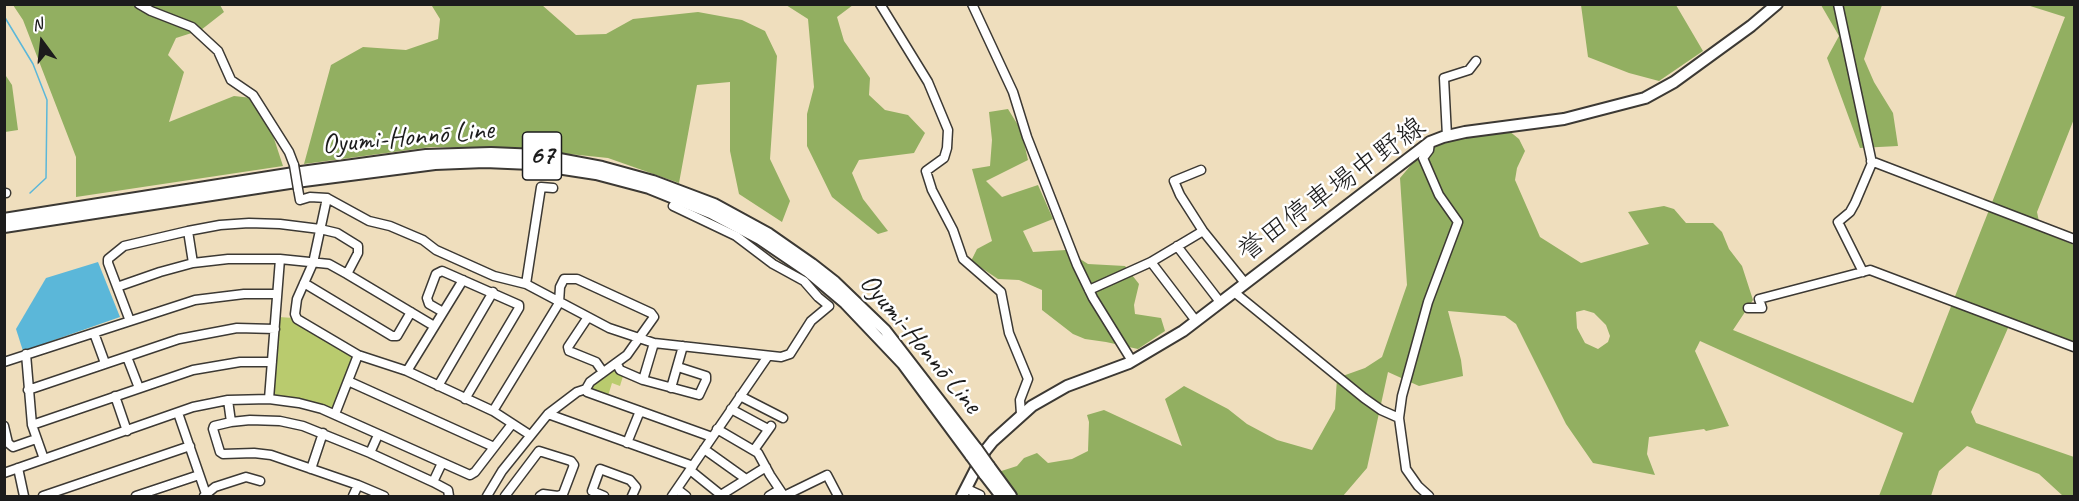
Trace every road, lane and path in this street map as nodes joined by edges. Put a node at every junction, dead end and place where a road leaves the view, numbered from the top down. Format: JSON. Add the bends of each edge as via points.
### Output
{"nodes":[{"id":1,"x":139,"y":4,"type":"edge"},
{"id":2,"x":880,"y":4,"type":"edge"},
{"id":3,"x":972,"y":4,"type":"edge"},
{"id":4,"x":1777,"y":4,"type":"edge"},
{"id":5,"x":1838,"y":4,"type":"edge"},
{"id":6,"x":1476,"y":61,"type":"dead end"},
{"id":7,"x":1447,"y":136,"type":"junction"},
{"id":8,"x":1430,"y":142,"type":"junction"},
{"id":9,"x":1871,"y":160,"type":"junction"},
{"id":10,"x":1201,"y":170,"type":"dead end"},
{"id":11,"x":552,"y":188,"type":"dead end"},
{"id":12,"x":327,"y":198,"type":"junction"},
{"id":13,"x":673,"y":206,"type":"dead end"},
{"id":14,"x":4,"y":219,"type":"edge"},
{"id":15,"x":4,"y":227,"type":"edge"},
{"id":16,"x":320,"y":229,"type":"junction"},
{"id":17,"x":188,"y":231,"type":"junction"},
{"id":18,"x":1203,"y":231,"type":"junction"},
{"id":19,"x":2074,"y":239,"type":"edge"},
{"id":20,"x":1177,"y":246,"type":"junction"},
{"id":21,"x":280,"y":259,"type":"junction"},
{"id":22,"x":1151,"y":262,"type":"junction"},
{"id":23,"x":313,"y":263,"type":"junction"},
{"id":24,"x":193,"y":264,"type":"junction"},
{"id":25,"x":1863,"y":272,"type":"junction"},
{"id":26,"x":347,"y":274,"type":"junction"},
{"id":27,"x":463,"y":280,"type":"junction"},
{"id":28,"x":1245,"y":283,"type":"junction"},
{"id":29,"x":304,"y":284,"type":"junction"},
{"id":30,"x":526,"y":284,"type":"junction"},
{"id":31,"x":117,"y":287,"type":"junction"},
{"id":32,"x":1089,"y":290,"type":"junction"},
{"id":33,"x":493,"y":292,"type":"junction"},
{"id":34,"x":1234,"y":292,"type":"junction"},
{"id":35,"x":277,"y":294,"type":"junction"},
{"id":36,"x":1220,"y":302,"type":"junction"},
{"id":37,"x":559,"y":303,"type":"junction"},
{"id":38,"x":1749,"y":308,"type":"dead end"},
{"id":39,"x":411,"y":312,"type":"junction"},
{"id":40,"x":443,"y":312,"type":"junction"},
{"id":41,"x":588,"y":317,"type":"junction"},
{"id":42,"x":130,"y":321,"type":"junction"},
{"id":43,"x":1196,"y":321,"type":"junction"},
{"id":44,"x":434,"y":326,"type":"junction"},
{"id":45,"x":275,"y":329,"type":"junction"},
{"id":46,"x":94,"y":333,"type":"junction"},
{"id":47,"x":640,"y":338,"type":"junction"},
{"id":48,"x":654,"y":343,"type":"junction"},
{"id":49,"x":683,"y":346,"type":"junction"},
{"id":50,"x":2074,"y":347,"type":"edge"},
{"id":51,"x":26,"y":354,"type":"junction"},
{"id":52,"x":358,"y":355,"type":"junction"},
{"id":53,"x":768,"y":356,"type":"junction"},
{"id":54,"x":128,"y":357,"type":"junction"},
{"id":55,"x":1132,"y":361,"type":"junction"},
{"id":56,"x":4,"y":362,"type":"edge"},
{"id":57,"x":272,"y":362,"type":"junction"},
{"id":58,"x":105,"y":363,"type":"junction"},
{"id":59,"x":617,"y":364,"type":"junction"},
{"id":60,"x":678,"y":367,"type":"junction"},
{"id":61,"x":407,"y":371,"type":"junction"},
{"id":62,"x":603,"y":372,"type":"junction"},
{"id":63,"x":643,"y":380,"type":"junction"},
{"id":64,"x":348,"y":381,"type":"junction"},
{"id":65,"x":438,"y":386,"type":"junction"},
{"id":66,"x":139,"y":388,"type":"junction"},
{"id":67,"x":671,"y":388,"type":"junction"},
{"id":68,"x":586,"y":389,"type":"junction"},
{"id":69,"x":28,"y":390,"type":"junction"},
{"id":70,"x":115,"y":396,"type":"junction"},
{"id":71,"x":740,"y":396,"type":"junction"},
{"id":72,"x":269,"y":399,"type":"junction"},
{"id":73,"x":465,"y":399,"type":"junction"},
{"id":74,"x":228,"y":400,"type":"junction"},
{"id":75,"x":731,"y":409,"type":"junction"},
{"id":76,"x":493,"y":411,"type":"junction"},
{"id":77,"x":639,"y":411,"type":"junction"},
{"id":78,"x":178,"y":413,"type":"junction"},
{"id":79,"x":335,"y":414,"type":"junction"},
{"id":80,"x":548,"y":414,"type":"junction"},
{"id":81,"x":1021,"y":414,"type":"junction"},
{"id":82,"x":783,"y":418,"type":"dead end"},
{"id":83,"x":1399,"y":418,"type":"junction"},
{"id":84,"x":231,"y":422,"type":"junction"},
{"id":85,"x":512,"y":424,"type":"junction"},
{"id":86,"x":32,"y":425,"type":"junction"},
{"id":87,"x":4,"y":426,"type":"edge"},
{"id":88,"x":127,"y":430,"type":"junction"},
{"id":89,"x":323,"y":433,"type":"junction"},
{"id":90,"x":715,"y":433,"type":"junction"},
{"id":91,"x":378,"y":435,"type":"junction"},
{"id":92,"x":530,"y":435,"type":"junction"},
{"id":93,"x":36,"y":439,"type":"junction"},
{"id":94,"x":627,"y":443,"type":"junction"},
{"id":95,"x":190,"y":446,"type":"junction"},
{"id":96,"x":494,"y":447,"type":"junction"},
{"id":97,"x":704,"y":449,"type":"junction"},
{"id":98,"x":754,"y":450,"type":"junction"},
{"id":99,"x":370,"y":453,"type":"junction"},
{"id":100,"x":974,"y":453,"type":"junction"},
{"id":101,"x":44,"y":459,"type":"junction"},
{"id":102,"x":442,"y":463,"type":"junction"},
{"id":103,"x":766,"y":467,"type":"junction"},
{"id":104,"x":18,"y":468,"type":"junction"},
{"id":105,"x":691,"y":468,"type":"junction"},
{"id":106,"x":311,"y":469,"type":"junction"},
{"id":107,"x":987,"y":470,"type":"junction"},
{"id":108,"x":4,"y":472,"type":"edge"},
{"id":109,"x":199,"y":475,"type":"junction"},
{"id":110,"x":746,"y":479,"type":"junction"},
{"id":111,"x":260,"y":481,"type":"dead end"},
{"id":112,"x":433,"y":482,"type":"junction"},
{"id":113,"x":358,"y":485,"type":"junction"},
{"id":114,"x":780,"y":490,"type":"junction"},
{"id":115,"x":675,"y":493,"type":"edge"},
{"id":116,"x":964,"y":493,"type":"edge"},
{"id":117,"x":205,"y":495,"type":"edge"},
{"id":118,"x":24,"y":496,"type":"edge"},
{"id":119,"x":48,"y":496,"type":"edge"},
{"id":120,"x":136,"y":496,"type":"edge"},
{"id":121,"x":352,"y":496,"type":"edge"},
{"id":122,"x":384,"y":496,"type":"edge"},
{"id":123,"x":449,"y":496,"type":"edge"},
{"id":124,"x":487,"y":496,"type":"edge"},
{"id":125,"x":505,"y":496,"type":"edge"},
{"id":126,"x":540,"y":496,"type":"edge"},
{"id":127,"x":604,"y":496,"type":"edge"},
{"id":128,"x":632,"y":496,"type":"edge"},
{"id":129,"x":686,"y":496,"type":"edge"},
{"id":130,"x":769,"y":496,"type":"edge"},
{"id":131,"x":838,"y":496,"type":"edge"},
{"id":132,"x":979,"y":496,"type":"edge"},
{"id":133,"x":1001,"y":496,"type":"edge"},
{"id":134,"x":1011,"y":496,"type":"edge"},
{"id":135,"x":1429,"y":496,"type":"edge"}],
"edges":[{"from":1,"to":12,"type":"street","bridge":true,"via":[[192,27],[218,51],[231,81],[253,95],[289,152],[300,200]]},
{"from":2,"to":81,"type":"street","via":[[928,82],[948,130],[944,158],[926,171],[963,259],[1000,292],[1009,333],[1028,379],[1020,400]]},
{"from":3,"to":32,"type":"street","via":[[1013,92],[1027,137]]},
{"from":4,"to":7,"type":"main road","name":"誉田停車場中野線","via":[[1674,82],[1645,98],[1564,119]]},
{"from":5,"to":9,"type":"street"},
{"from":6,"to":7,"type":"street","via":[[1469,70],[1444,78]]},
{"from":7,"to":8,"type":"main road","name":"誉田停車場中野線"},
{"from":8,"to":28,"type":"main road","name":"誉田停車場中野線"},
{"from":8,"to":83,"type":"street","via":[[1423,158],[1439,195],[1458,222],[1428,302]]},
{"from":9,"to":19,"type":"street"},
{"from":9,"to":25,"type":"street","via":[[1856,203],[1838,222]]},
{"from":10,"to":18,"type":"street","via":[[1174,181]]},
{"from":11,"to":30,"type":"street","via":[[541,187]]},
{"from":12,"to":16,"type":"street"},
{"from":12,"to":30,"type":"street","via":[[369,221],[423,240],[436,250],[494,276]]},
{"from":13,"to":53,"type":"street","via":[[736,236],[804,281],[829,306],[811,321],[790,354]]},
{"from":14,"to":100,"type":"main road","name":"Oyumi-Honnō Line","number":"67","via":[[426,155],[512,154],[603,167],[714,204],[769,234],[812,264],[885,330]]},
{"from":15,"to":100,"type":"main road","name":"Oyumi-Honnō Line","number":"67","via":[[435,164],[531,164],[596,174],[649,188],[711,213],[760,239],[807,271],[845,303],[903,364]]},
{"from":16,"to":17,"type":"street","via":[[249,223]]},
{"from":16,"to":23,"type":"street"},
{"from":16,"to":26,"type":"street","via":[[337,233],[358,246]]},
{"from":17,"to":24,"type":"street"},
{"from":17,"to":31,"type":"street","via":[[124,246],[108,259]]},
{"from":18,"to":20,"type":"street"},
{"from":18,"to":28,"type":"street"},
{"from":20,"to":22,"type":"street"},
{"from":20,"to":36,"type":"street"},
{"from":21,"to":23,"type":"street"},
{"from":21,"to":24,"type":"street"},
{"from":21,"to":35,"type":"street"},
{"from":22,"to":32,"type":"street"},
{"from":22,"to":43,"type":"street"},
{"from":23,"to":26,"type":"street","via":[[328,264]]},
{"from":23,"to":29,"type":"street"},
{"from":24,"to":31,"type":"street"},
{"from":25,"to":38,"type":"street","via":[[1759,298],[1762,308]]},
{"from":25,"to":50,"type":"street","via":[[1870,270]]},
{"from":26,"to":39,"type":"street"},
{"from":27,"to":33,"type":"street"},
{"from":27,"to":40,"type":"street"},
{"from":27,"to":40,"type":"street","via":[[442,271],[436,274],[427,302]]},
{"from":28,"to":34,"type":"main road","name":"誉田停車場中野線"},
{"from":29,"to":39,"type":"street","via":[[392,336],[397,336]]},
{"from":29,"to":52,"type":"street","via":[[297,299],[297,319]]},
{"from":30,"to":37,"type":"street"},
{"from":31,"to":42,"type":"street"},
{"from":32,"to":55,"type":"street"},
{"from":33,"to":65,"type":"street"},
{"from":33,"to":73,"type":"street","via":[[517,303],[519,308]]},
{"from":34,"to":36,"type":"main road","name":"誉田停車場中野線"},
{"from":34,"to":83,"type":"street","via":[[1364,398]]},
{"from":35,"to":42,"type":"street","via":[[195,300]]},
{"from":35,"to":45,"type":"street"},
{"from":36,"to":43,"type":"main road","name":"誉田停車場中野線"},
{"from":37,"to":41,"type":"street"},
{"from":37,"to":47,"type":"street","via":[[564,279],[577,279],[651,313],[654,317]]},
{"from":37,"to":76,"type":"street"},
{"from":39,"to":44,"type":"street"},
{"from":40,"to":44,"type":"street"},
{"from":41,"to":47,"type":"street"},
{"from":41,"to":62,"type":"street","via":[[569,351],[596,362]]},
{"from":42,"to":46,"type":"street"},
{"from":43,"to":55,"type":"main road","name":"誉田停車場中野線"},
{"from":44,"to":61,"type":"street"},
{"from":45,"to":54,"type":"street","via":[[216,330]]},
{"from":45,"to":57,"type":"street"},
{"from":46,"to":51,"type":"street"},
{"from":46,"to":58,"type":"street"},
{"from":47,"to":48,"type":"street"},
{"from":47,"to":59,"type":"street"},
{"from":48,"to":49,"type":"street"},
{"from":48,"to":63,"type":"street"},
{"from":49,"to":53,"type":"street"},
{"from":49,"to":60,"type":"street"},
{"from":51,"to":56,"type":"street"},
{"from":51,"to":69,"type":"street"},
{"from":52,"to":61,"type":"street"},
{"from":52,"to":64,"type":"street"},
{"from":53,"to":71,"type":"street"},
{"from":54,"to":58,"type":"street"},
{"from":54,"to":66,"type":"street"},
{"from":55,"to":81,"type":"main road","name":"誉田停車場中野線","via":[[1053,392]]},
{"from":57,"to":66,"type":"street","via":[[206,367]]},
{"from":57,"to":72,"type":"street"},
{"from":58,"to":69,"type":"street"},
{"from":59,"to":62,"type":"street"},
{"from":59,"to":63,"type":"street","via":[[621,370]]},
{"from":60,"to":67,"type":"street"},
{"from":60,"to":67,"type":"street","via":[[701,373],[706,380],[699,395]]},
{"from":61,"to":65,"type":"street"},
{"from":62,"to":68,"type":"street"},
{"from":63,"to":67,"type":"street"},
{"from":64,"to":79,"type":"street"},
{"from":64,"to":96,"type":"street"},
{"from":65,"to":73,"type":"street"},
{"from":66,"to":70,"type":"street"},
{"from":68,"to":77,"type":"street","via":[[590,394]]},
{"from":68,"to":80,"type":"street"},
{"from":69,"to":86,"type":"street"},
{"from":70,"to":86,"type":"street"},
{"from":70,"to":88,"type":"street"},
{"from":71,"to":75,"type":"street"},
{"from":71,"to":82,"type":"street"},
{"from":72,"to":74,"type":"street"},
{"from":72,"to":79,"type":"street"},
{"from":73,"to":76,"type":"street"},
{"from":74,"to":78,"type":"street"},
{"from":74,"to":84,"type":"street"},
{"from":75,"to":90,"type":"street"},
{"from":75,"to":98,"type":"street","via":[[770,427]]},
{"from":76,"to":85,"type":"street"},
{"from":77,"to":90,"type":"street"},
{"from":77,"to":94,"type":"street"},
{"from":78,"to":88,"type":"street"},
{"from":78,"to":95,"type":"street"},
{"from":79,"to":91,"type":"street"},
{"from":80,"to":92,"type":"street"},
{"from":80,"to":94,"type":"street"},
{"from":81,"to":116,"type":"main road","name":"誉田停車場中野線","via":[[985,451]]},
{"from":83,"to":135,"type":"street","via":[[1406,469]]},
{"from":84,"to":89,"type":"street","via":[[280,421]]},
{"from":84,"to":106,"type":"street","via":[[213,429],[223,454],[271,455]]},
{"from":85,"to":92,"type":"street"},
{"from":85,"to":96,"type":"street"},
{"from":86,"to":93,"type":"street"},
{"from":87,"to":93,"type":"street","via":[[8,443],[13,447]]},
{"from":88,"to":101,"type":"street"},
{"from":89,"to":99,"type":"street"},
{"from":89,"to":106,"type":"street"},
{"from":90,"to":97,"type":"street"},
{"from":90,"to":98,"type":"street"},
{"from":91,"to":99,"type":"street"},
{"from":91,"to":102,"type":"street"},
{"from":92,"to":124,"type":"street"},
{"from":93,"to":101,"type":"street"},
{"from":94,"to":105,"type":"street"},
{"from":95,"to":109,"type":"street"},
{"from":95,"to":119,"type":"street"},
{"from":96,"to":102,"type":"street","via":[[472,474]]},
{"from":97,"to":105,"type":"street"},
{"from":97,"to":110,"type":"street"},
{"from":98,"to":103,"type":"street"},
{"from":99,"to":112,"type":"street"},
{"from":100,"to":107,"type":"main road","name":"Oyumi-Honnō Line","number":"67","bridge":true},
{"from":101,"to":104,"type":"street"},
{"from":102,"to":112,"type":"street"},
{"from":103,"to":110,"type":"street"},
{"from":103,"to":114,"type":"street"},
{"from":104,"to":108,"type":"street"},
{"from":104,"to":118,"type":"street"},
{"from":105,"to":110,"type":"street","via":[[721,495]]},
{"from":105,"to":115,"type":"street"},
{"from":106,"to":113,"type":"street"},
{"from":107,"to":133,"type":"main road","name":"Oyumi-Honnō Line","number":"67"},
{"from":107,"to":134,"type":"main road","name":"Oyumi-Honnō Line","number":"67"},
{"from":109,"to":117,"type":"street"},
{"from":109,"to":120,"type":"street"},
{"from":111,"to":117,"type":"street","via":[[246,477],[215,487]]},
{"from":112,"to":123,"type":"street","via":[[448,489]]},
{"from":113,"to":121,"type":"street"},
{"from":113,"to":122,"type":"street"},
{"from":114,"to":130,"type":"street"},
{"from":114,"to":131,"type":"street","via":[[788,496],[827,475]]},
{"from":115,"to":129,"type":"street"},
{"from":116,"to":132,"type":"street"},
{"from":125,"to":126,"type":"street","via":[[539,452],[571,461],[574,465],[563,494]]},
{"from":127,"to":128,"type":"street","via":[[592,492],[600,469],[630,480],[636,487]]}]}
